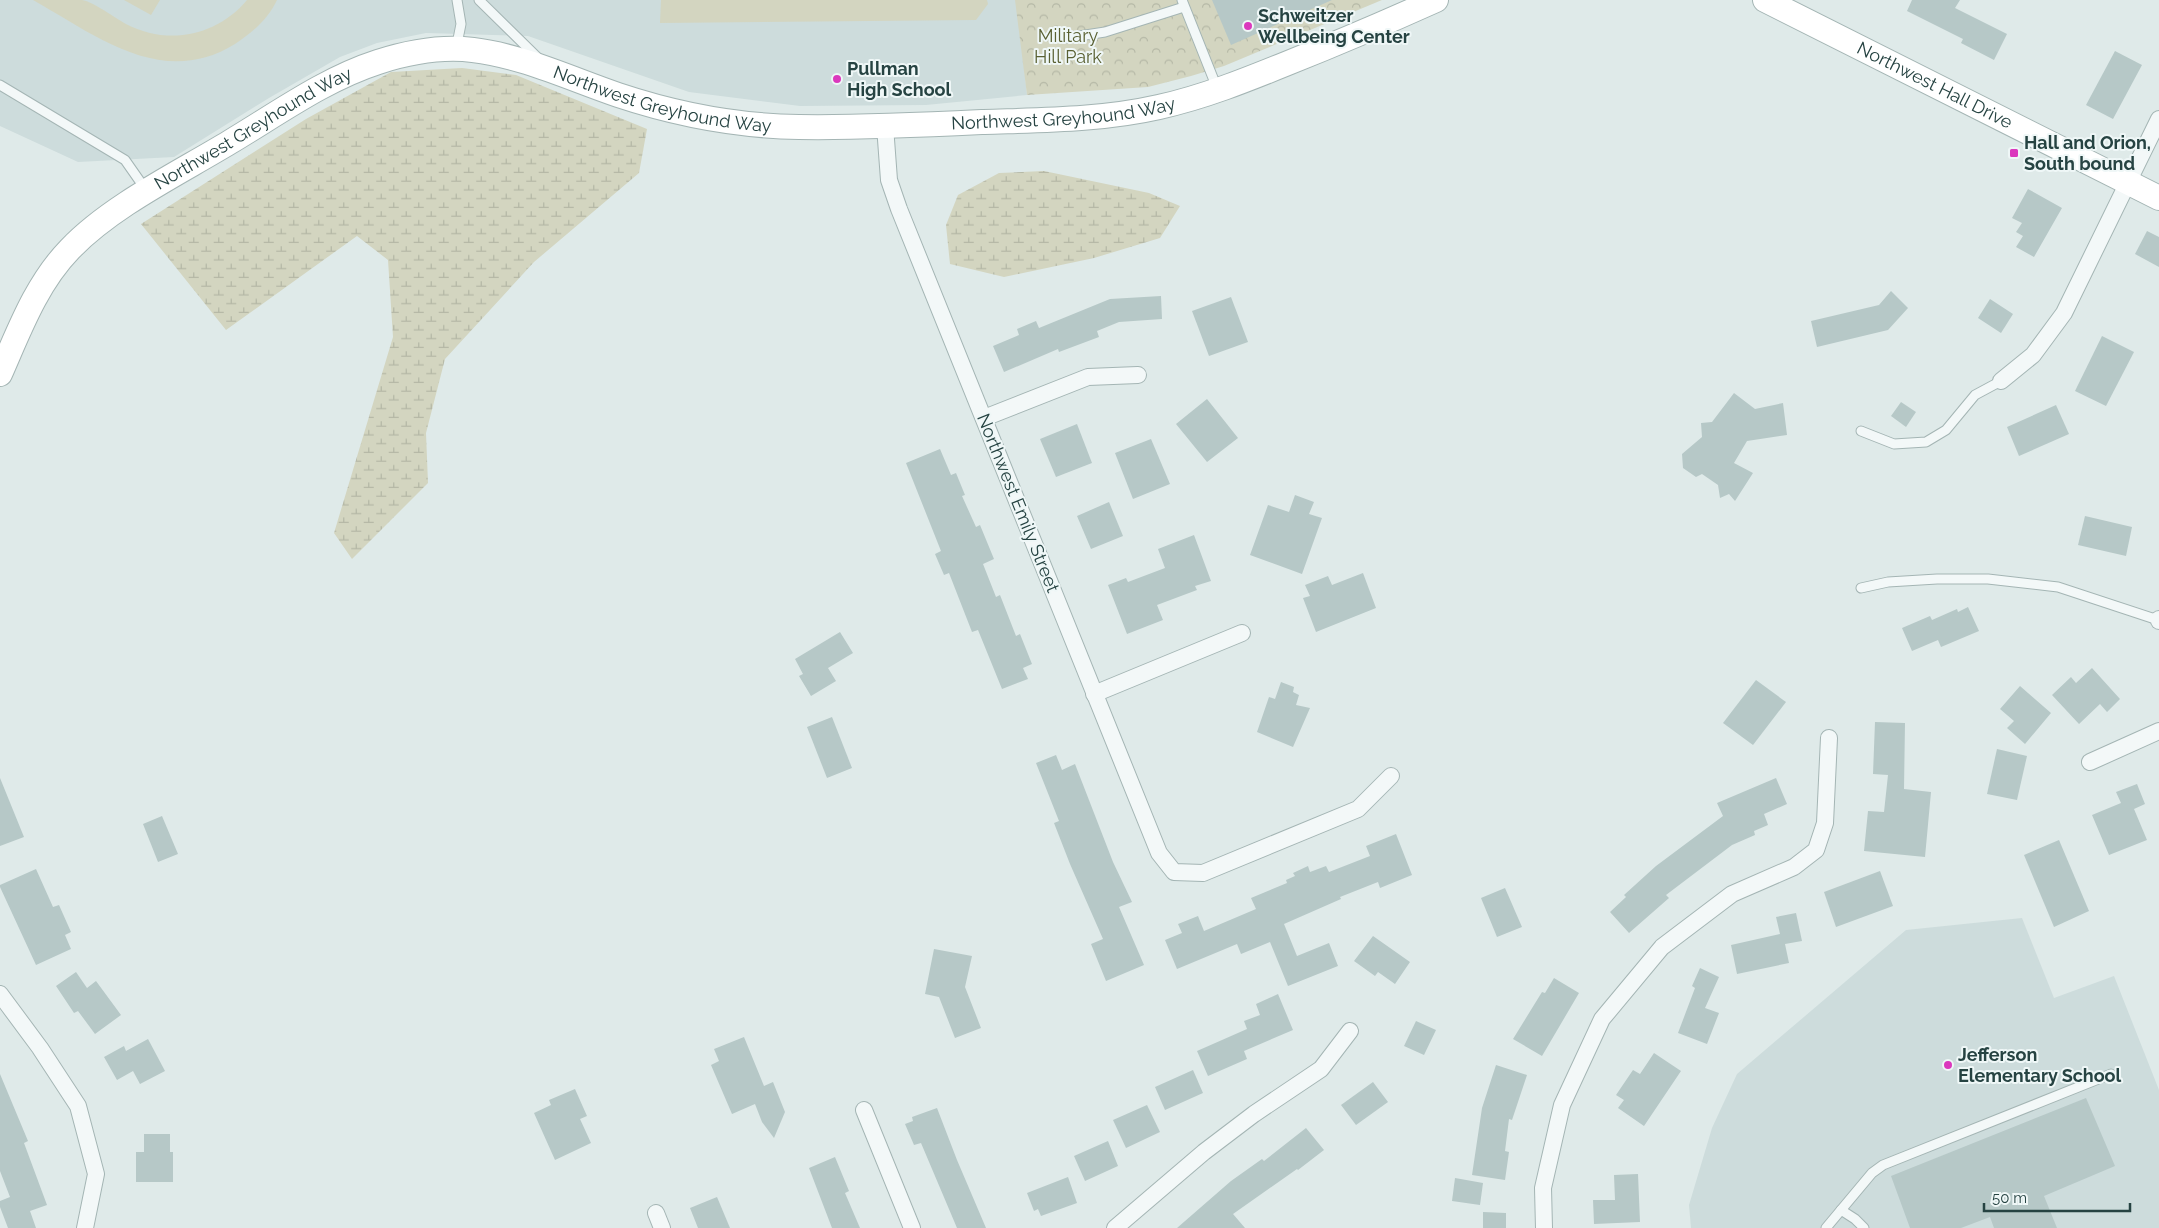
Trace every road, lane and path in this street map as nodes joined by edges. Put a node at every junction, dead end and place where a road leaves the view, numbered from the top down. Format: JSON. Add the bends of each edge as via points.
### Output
{"nodes":[{"id":1,"x":457,"y":0,"type":"edge"},
{"id":2,"x":479,"y":0,"type":"edge"},
{"id":3,"x":1436,"y":0,"type":"edge"},
{"id":4,"x":1765,"y":0,"type":"edge"},
{"id":5,"x":1183,"y":4,"type":"edge"},
{"id":6,"x":1066,"y":38,"type":"dead end"},
{"id":7,"x":456,"y":49,"type":"junction"},
{"id":8,"x":552,"y":71,"type":"junction"},
{"id":9,"x":0,"y":85,"type":"edge"},
{"id":10,"x":1218,"y":91,"type":"junction"},
{"id":11,"x":2159,"y":119,"type":"edge"},
{"id":12,"x":885,"y":126,"type":"junction"},
{"id":13,"x":2128,"y":182,"type":"junction"},
{"id":14,"x":147,"y":192,"type":"junction"},
{"id":15,"x":2159,"y":198,"type":"edge"},
{"id":16,"x":0,"y":374,"type":"edge"},
{"id":17,"x":1138,"y":375,"type":"dead end"},
{"id":18,"x":2002,"y":381,"type":"joint"},
{"id":19,"x":984,"y":418,"type":"junction"},
{"id":20,"x":1862,"y":431,"type":"dead end"},
{"id":21,"x":1862,"y":588,"type":"dead end"},
{"id":22,"x":2159,"y":620,"type":"edge"},
{"id":23,"x":1242,"y":633,"type":"dead end"},
{"id":24,"x":1094,"y":694,"type":"junction"},
{"id":25,"x":2159,"y":731,"type":"edge"},
{"id":26,"x":1829,"y":738,"type":"dead end"},
{"id":27,"x":2090,"y":762,"type":"dead end"},
{"id":28,"x":1391,"y":776,"type":"dead end"},
{"id":29,"x":0,"y":994,"type":"edge"},
{"id":30,"x":1350,"y":1031,"type":"dead end"},
{"id":31,"x":2110,"y":1074,"type":"dead end"},
{"id":32,"x":864,"y":1110,"type":"dead end"},
{"id":33,"x":1841,"y":1210,"type":"junction"},
{"id":34,"x":656,"y":1212,"type":"dead end"},
{"id":35,"x":85,"y":1228,"type":"edge"},
{"id":36,"x":662,"y":1228,"type":"edge"},
{"id":37,"x":912,"y":1228,"type":"edge"},
{"id":38,"x":1115,"y":1228,"type":"edge"},
{"id":39,"x":1544,"y":1228,"type":"edge"},
{"id":40,"x":1826,"y":1228,"type":"edge"},
{"id":41,"x":1864,"y":1228,"type":"edge"}],
"edges":[{"from":1,"to":7,"type":"lane","via":[[461,24]]},
{"from":2,"to":8,"type":"lane"},
{"from":3,"to":10,"type":"street","name":"Northwest Greyhound Way"},
{"from":4,"to":13,"type":"street","name":"Northwest Hall Drive"},
{"from":5,"to":6,"type":"lane","via":[[1105,32]]},
{"from":5,"to":10,"type":"lane"},
{"from":7,"to":8,"type":"street","name":"Northwest Greyhound Way","via":[[505,55]]},
{"from":7,"to":14,"type":"street","name":"Northwest Greyhound Way","via":[[410,53],[337,78]]},
{"from":8,"to":12,"type":"street","name":"Northwest Greyhound Way","via":[[662,109],[712,120],[798,127]]},
{"from":9,"to":14,"type":"lane","via":[[125,160]]},
{"from":10,"to":12,"type":"street","name":"Northwest Greyhound Way","via":[[1125,114]]},
{"from":11,"to":13,"type":"street"},
{"from":12,"to":19,"type":"street","name":"Northwest Emily Street","via":[[889,180]]},
{"from":13,"to":15,"type":"street","name":"Northwest Hall Drive"},
{"from":13,"to":18,"type":"street","via":[[2064,314],[2033,355]]},
{"from":14,"to":16,"type":"street","name":"Northwest Greyhound Way","via":[[110,216],[68,250],[32,302]]},
{"from":17,"to":19,"type":"street","via":[[1088,377]]},
{"from":18,"to":20,"type":"lane","via":[[1975,395],[1946,430],[1926,442],[1894,444]]},
{"from":19,"to":24,"type":"street","name":"Northwest Emily Street"},
{"from":21,"to":22,"type":"lane","via":[[1898,581],[1988,579],[2058,587]]},
{"from":23,"to":24,"type":"street"},
{"from":24,"to":28,"type":"street","name":"Northwest Emily Street","via":[[1160,853],[1174,872],[1202,873],[1358,810]]},
{"from":25,"to":27,"type":"street"},
{"from":26,"to":39,"type":"street","via":[[1825,824],[1816,850],[1794,867],[1732,894],[1662,947],[1602,1019],[1562,1105],[1543,1188]]},
{"from":29,"to":35,"type":"street","via":[[78,1106],[96,1174]]},
{"from":30,"to":38,"type":"street","via":[[1321,1069],[1204,1152]]},
{"from":31,"to":33,"type":"lane","via":[[1884,1165],[1872,1173]]},
{"from":32,"to":37,"type":"street"},
{"from":33,"to":40,"type":"lane"},
{"from":33,"to":41,"type":"lane"},
{"from":34,"to":36,"type":"street"}]}
